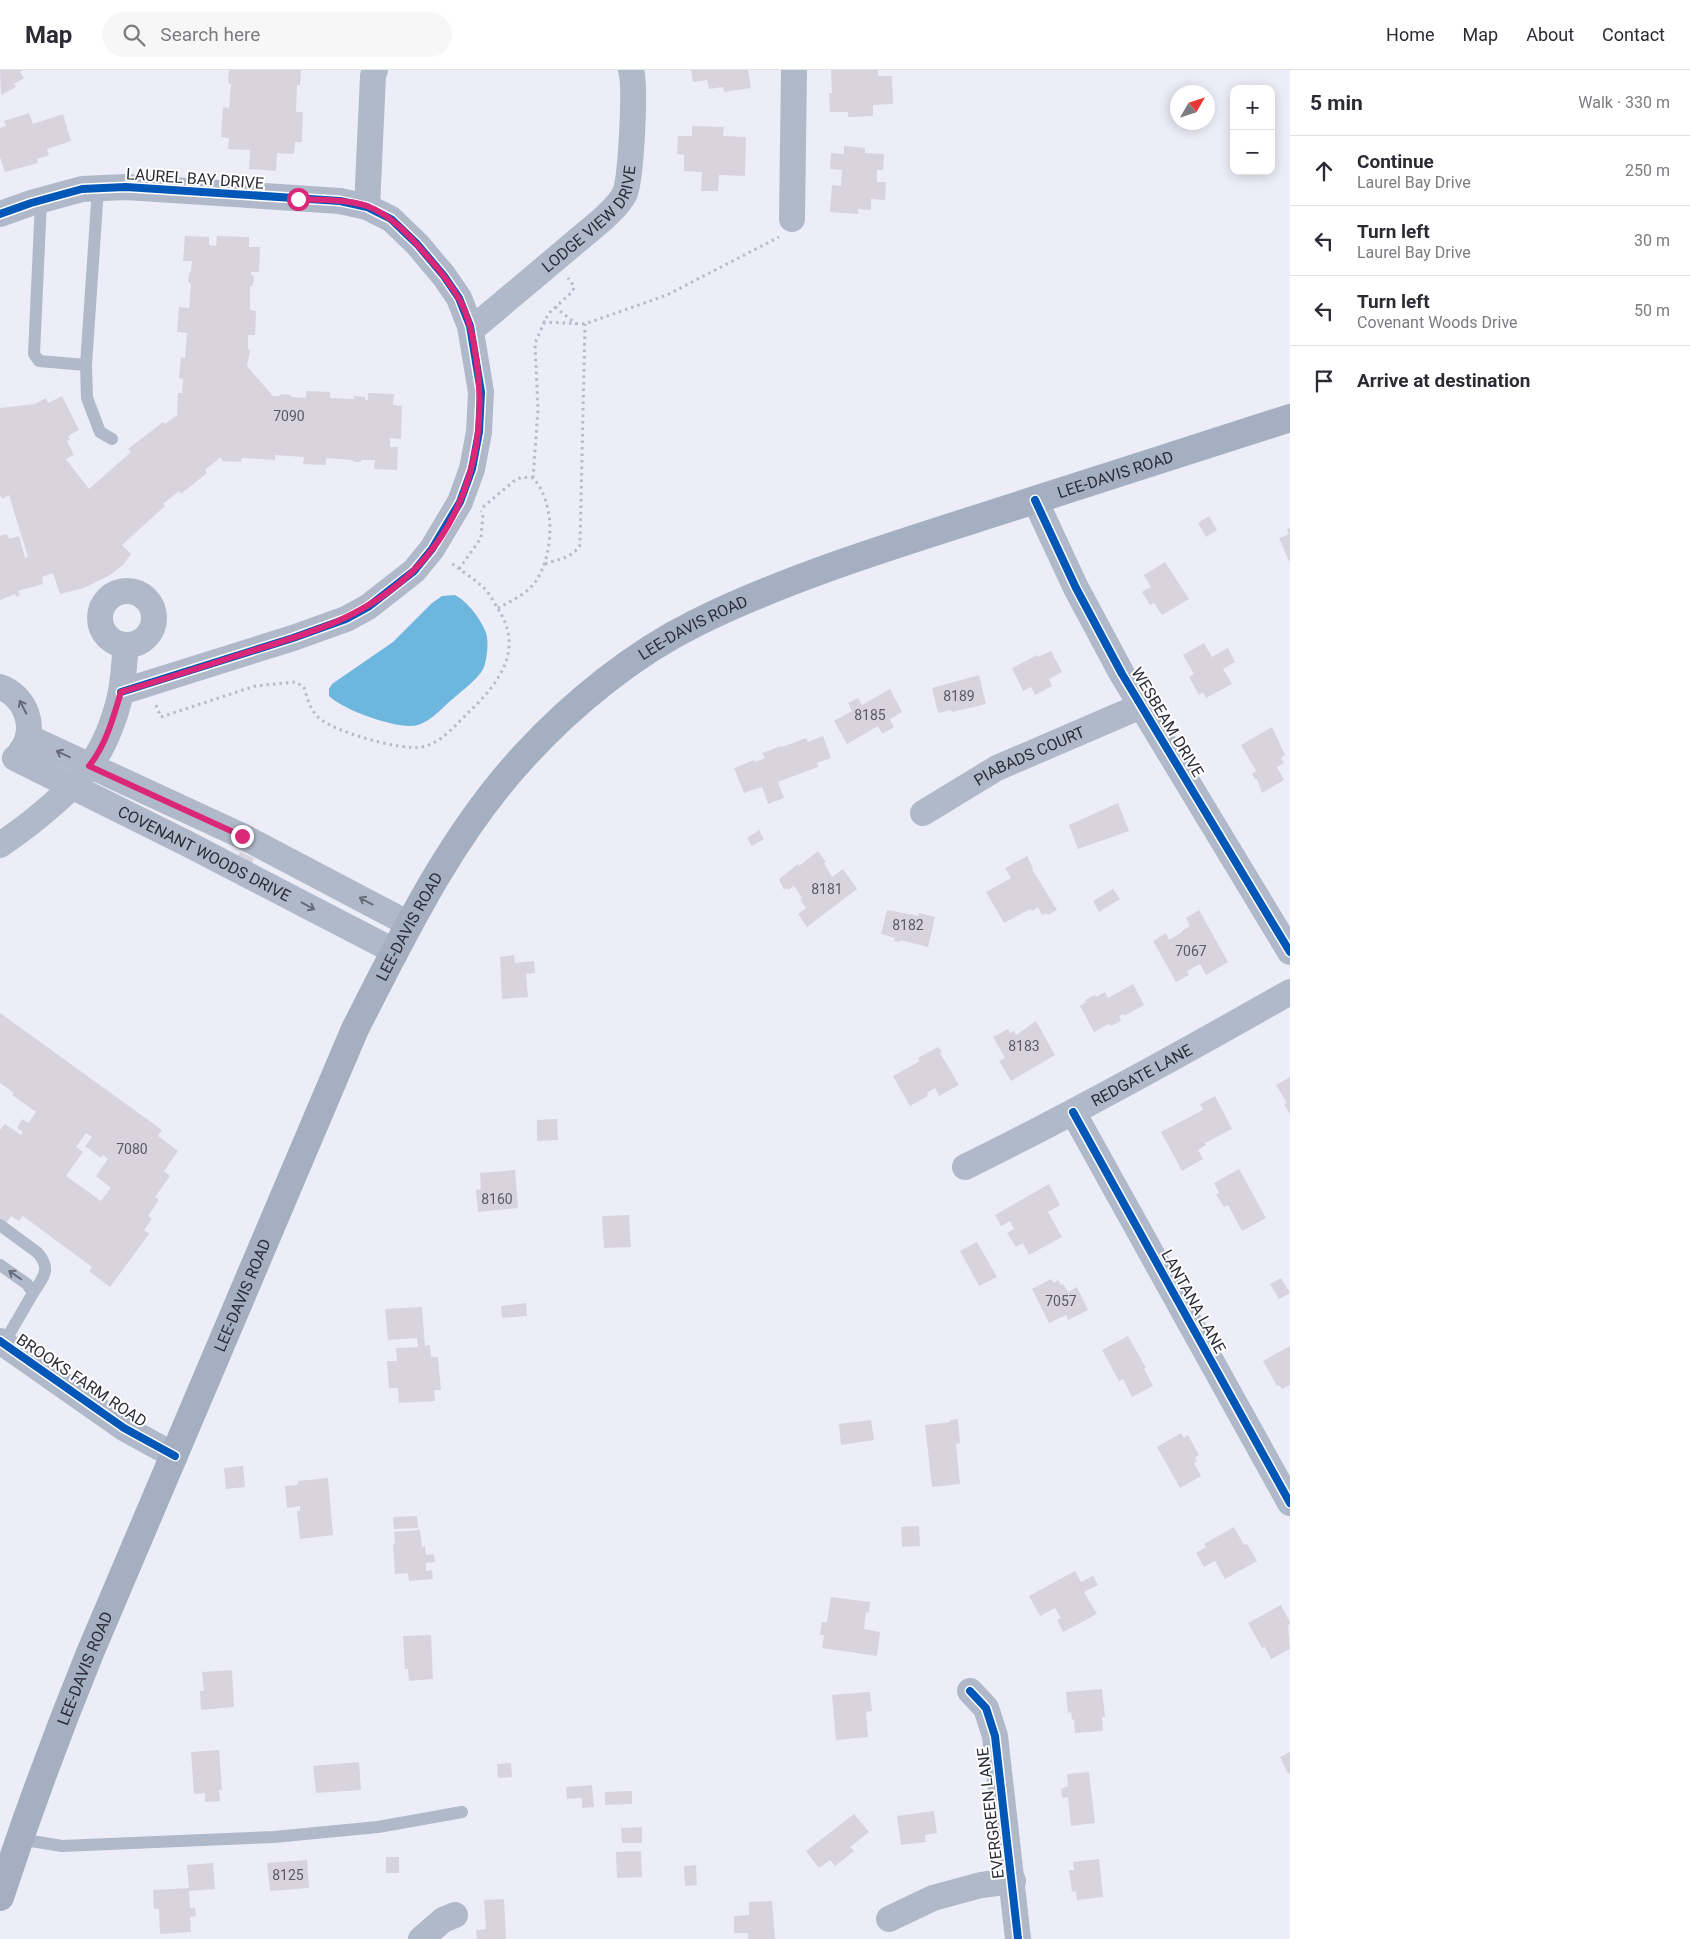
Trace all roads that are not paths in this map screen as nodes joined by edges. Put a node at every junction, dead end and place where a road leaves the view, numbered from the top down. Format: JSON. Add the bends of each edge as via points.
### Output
{"nodes":[{"id":1,"x":375,"y":70,"type":"edge"},
{"id":2,"x":631,"y":70,"type":"edge"},
{"id":3,"x":794,"y":70,"type":"edge"},
{"id":4,"x":98,"y":188,"type":"junction"},
{"id":5,"x":41,"y":200,"type":"junction"},
{"id":6,"x":367,"y":206,"type":"junction"},
{"id":7,"x":0,"y":214,"type":"edge"},
{"id":8,"x":792,"y":219,"type":"road end"},
{"id":9,"x":471,"y":330,"type":"junction"},
{"id":10,"x":86,"y":365,"type":"junction"},
{"id":11,"x":1290,"y":418,"type":"edge"},
{"id":12,"x":112,"y":439,"type":"dead end"},
{"id":13,"x":1035,"y":500,"type":"junction"},
{"id":14,"x":126,"y":646,"type":"dead end"},
{"id":15,"x":0,"y":687,"type":"edge"},
{"id":16,"x":121,"y":692,"type":"junction"},
{"id":17,"x":1141,"y":706,"type":"junction"},
{"id":18,"x":14,"y":754,"type":"edge"},
{"id":19,"x":89,"y":766,"type":"junction"},
{"id":20,"x":72,"y":785,"type":"junction"},
{"id":21,"x":923,"y":813,"type":"dead end"},
{"id":22,"x":0,"y":845,"type":"edge"},
{"id":23,"x":286,"y":858,"type":"junction"},
{"id":24,"x":272,"y":887,"type":"junction"},
{"id":25,"x":409,"y":924,"type":"junction"},
{"id":26,"x":394,"y":952,"type":"junction"},
{"id":27,"x":1290,"y":952,"type":"edge"},
{"id":28,"x":1290,"y":992,"type":"edge"},
{"id":29,"x":1073,"y":1112,"type":"junction"},
{"id":30,"x":965,"y":1168,"type":"dead end"},
{"id":31,"x":0,"y":1225,"type":"edge"},
{"id":32,"x":0,"y":1265,"type":"edge"},
{"id":33,"x":33,"y":1294,"type":"junction"},
{"id":34,"x":2,"y":1342,"type":"edge"},
{"id":35,"x":175,"y":1456,"type":"junction"},
{"id":36,"x":1286,"y":1487,"type":"edge"},
{"id":37,"x":970,"y":1691,"type":"dead end"},
{"id":38,"x":462,"y":1812,"type":"dead end"},
{"id":39,"x":19,"y":1840,"type":"junction"},
{"id":40,"x":1013,"y":1881,"type":"junction"},
{"id":41,"x":0,"y":1898,"type":"edge"},
{"id":42,"x":455,"y":1915,"type":"dead end"},
{"id":43,"x":888,"y":1919,"type":"dead end"},
{"id":44,"x":421,"y":1939,"type":"edge"},
{"id":45,"x":1018,"y":1939,"type":"edge"}],
"edges":[{"from":1,"to":6,"type":"street"},
{"from":2,"to":9,"type":"street","name":"LODGE VIEW DRIVE","via":[[634,88],[625,194],[615,208]]},
{"from":3,"to":8,"type":"street"},
{"from":4,"to":5,"type":"street","name":"LAUREL BAY DRIVE"},
{"from":4,"to":6,"type":"street","name":"LAUREL BAY DRIVE","via":[[126,187],[340,201]]},
{"from":4,"to":10,"type":"lane"},
{"from":5,"to":7,"type":"street","name":"LAUREL BAY DRIVE"},
{"from":5,"to":10,"type":"lane","via":[[34,354],[39,361]]},
{"from":6,"to":9,"type":"street","name":"LAUREL BAY DRIVE","via":[[391,219],[444,276],[459,298]]},
{"from":9,"to":16,"type":"street","name":"LAUREL BAY DRIVE","via":[[481,392],[470,505],[447,527],[414,571],[368,607],[346,619]]},
{"from":10,"to":12,"type":"lane","via":[[87,398],[92,414],[100,432]]},
{"from":11,"to":13,"type":"main road","name":"LEE-DAVIS ROAD"},
{"from":13,"to":17,"type":"street","name":"WESBEAM DRIVE","via":[[1076,588]]},
{"from":13,"to":25,"type":"main road","name":"LEE-DAVIS ROAD","via":[[865,554],[776,587],[695,624],[622,669],[570,711],[525,755],[493,793],[452,849]]},
{"from":14,"to":16,"type":"street"},
{"from":18,"to":15,"type":"street","one_way":true,"via":[[29,723],[18,698]]},
{"from":16,"to":19,"type":"street","via":[[105,741]]},
{"from":17,"to":21,"type":"street","name":"PIABADS COURT","via":[[997,768]]},
{"from":17,"to":27,"type":"street","name":"WESBEAM DRIVE"},
{"from":19,"to":18,"type":"street","name":"COVENANT WOODS DRIVE","one_way":true},
{"from":18,"to":20,"type":"street","name":"COVENANT WOODS DRIVE"},
{"from":19,"to":20,"type":"street"},
{"from":19,"to":23,"type":"street","name":"COVENANT WOODS DRIVE"},
{"from":20,"to":22,"type":"street","via":[[21,831]]},
{"from":20,"to":24,"type":"street","name":"COVENANT WOODS DRIVE"},
{"from":23,"to":24,"type":"lane"},
{"from":25,"to":23,"type":"street","name":"COVENANT WOODS DRIVE","one_way":true},
{"from":24,"to":26,"type":"street","name":"COVENANT WOODS DRIVE","one_way":true},
{"from":25,"to":26,"type":"main road","name":"LEE-DAVIS ROAD"},
{"from":26,"to":35,"type":"main road","name":"LEE-DAVIS ROAD","via":[[348,1046]]},
{"from":28,"to":29,"type":"street","name":"REDGATE LANE"},
{"from":29,"to":30,"type":"street","name":"REDGATE LANE"},
{"from":29,"to":36,"type":"street","name":"LANTANA LANE"},
{"from":31,"to":33,"type":"lane","via":[[43,1258],[46,1272]]},
{"from":33,"to":32,"type":"lane","one_way":true,"via":[[27,1284]]},
{"from":33,"to":34,"type":"lane"},
{"from":34,"to":35,"type":"street","name":"BROOKS FARM ROAD","via":[[124,1428]]},
{"from":35,"to":39,"type":"main road","name":"LEE-DAVIS ROAD","via":[[58,1732]]},
{"from":37,"to":40,"type":"street","name":"EVERGREEN LANE","via":[[986,1708],[995,1736]]},
{"from":38,"to":39,"type":"lane","via":[[378,1827],[274,1837],[62,1846]]},
{"from":39,"to":41,"type":"main road","name":"LEE-DAVIS ROAD"},
{"from":40,"to":43,"type":"street","via":[[981,1885],[933,1898]]},
{"from":40,"to":45,"type":"street","name":"EVERGREEN LANE"},
{"from":42,"to":44,"type":"street","via":[[443,1920]]}]}
